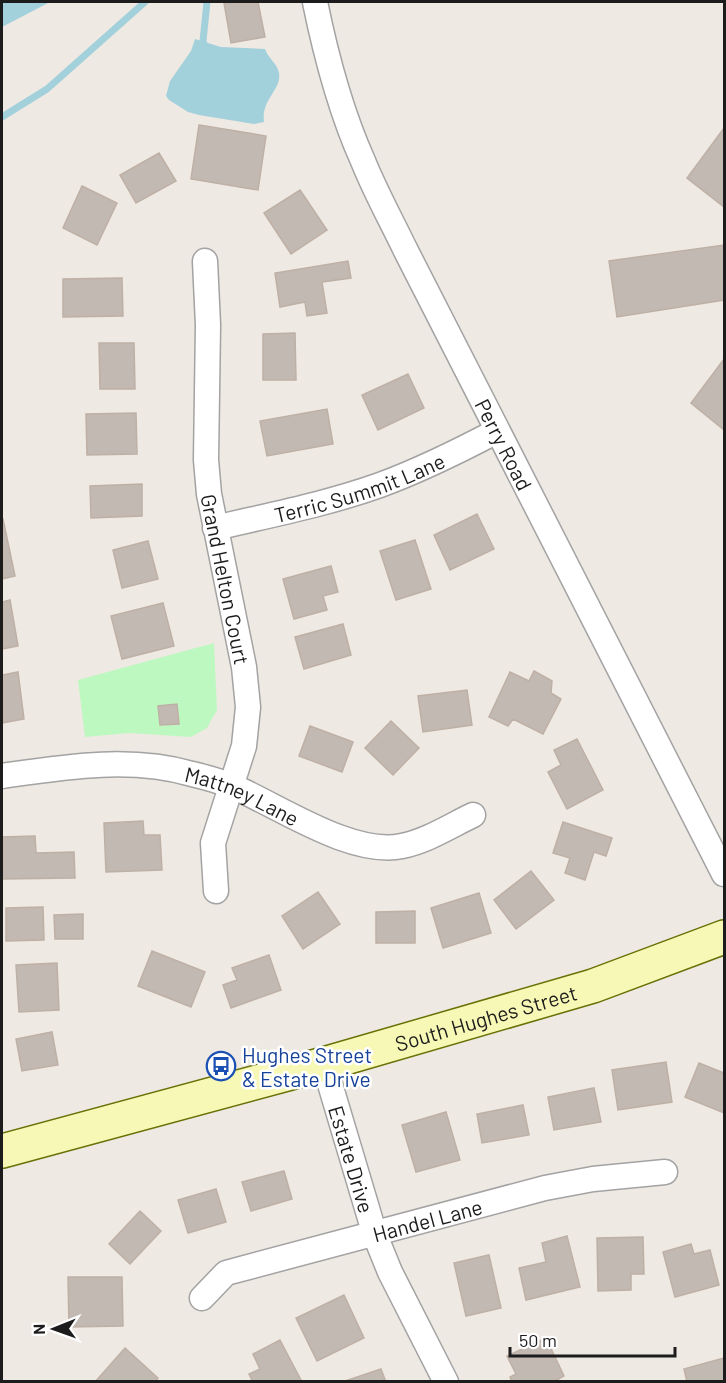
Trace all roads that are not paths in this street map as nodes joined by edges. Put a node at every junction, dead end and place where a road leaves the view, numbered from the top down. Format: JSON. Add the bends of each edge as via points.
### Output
{"nodes":[{"id":1,"x":315,"y":2,"type":"edge"},
{"id":2,"x":205,"y":261,"type":"dead end"},
{"id":3,"x":497,"y":431,"type":"junction"},
{"id":4,"x":215,"y":528,"type":"junction"},
{"id":5,"x":2,"y":776,"type":"edge"},
{"id":6,"x":230,"y":785,"type":"junction"},
{"id":7,"x":473,"y":815,"type":"dead end"},
{"id":8,"x":724,"y":874,"type":"edge"},
{"id":9,"x":216,"y":891,"type":"dead end"},
{"id":10,"x":724,"y":937,"type":"edge"},
{"id":11,"x":324,"y":1064,"type":"junction"},
{"id":12,"x":2,"y":1151,"type":"edge"},
{"id":13,"x":665,"y":1172,"type":"dead end"},
{"id":14,"x":375,"y":1235,"type":"junction"},
{"id":15,"x":202,"y":1298,"type":"dead end"},
{"id":16,"x":446,"y":1382,"type":"edge"}],
"edges":[{"from":1,"to":3,"type":"street","name":"Perry Road","via":[[337,94],[363,162]]},
{"from":2,"to":4,"type":"street","name":"Grand Helton Court","via":[[206,460]]},
{"from":3,"to":4,"type":"street","name":"Terric Summit Lane","via":[[444,459],[378,486]]},
{"from":3,"to":8,"type":"street","name":"Perry Road"},
{"from":4,"to":6,"type":"street","name":"Grand Helton Court","via":[[244,667],[248,707],[244,746]]},
{"from":5,"to":6,"type":"street","name":"Mattney Lane","via":[[120,764],[156,766]]},
{"from":6,"to":7,"type":"street","name":"Mattney Lane","via":[[327,833],[373,847],[400,847]]},
{"from":6,"to":9,"type":"street","name":"Grand Helton Court","via":[[213,843]]},
{"from":10,"to":11,"type":"street","name":"South Hughes Street","via":[[593,986]]},
{"from":11,"to":12,"type":"street","name":"South Hughes Street"},
{"from":11,"to":14,"type":"street","name":"Estate Drive"},
{"from":13,"to":14,"type":"street","name":"Handel Lane","via":[[546,1188]]},
{"from":14,"to":15,"type":"street","name":"Handel Lane","via":[[226,1273]]},
{"from":14,"to":16,"type":"street","name":"Estate Drive"}]}
